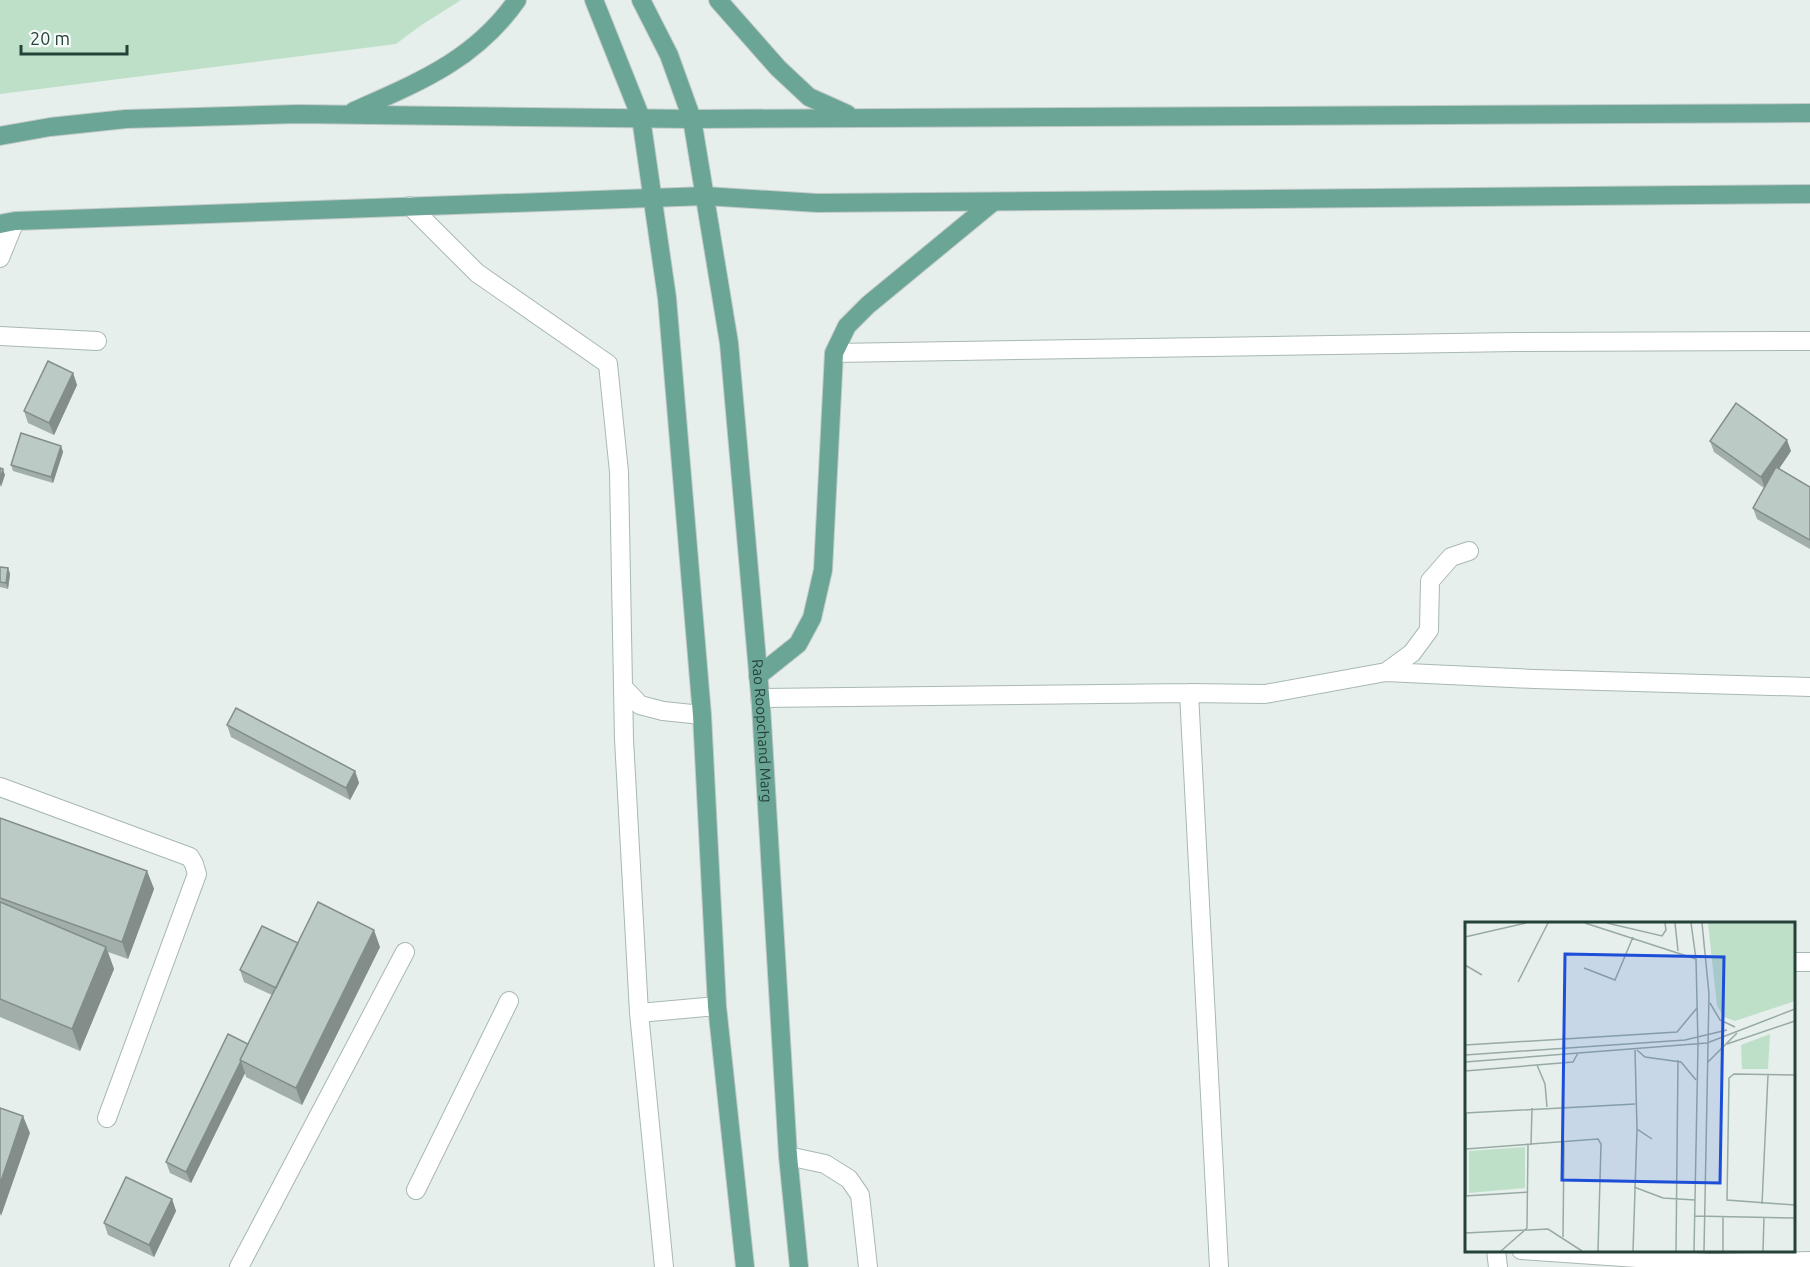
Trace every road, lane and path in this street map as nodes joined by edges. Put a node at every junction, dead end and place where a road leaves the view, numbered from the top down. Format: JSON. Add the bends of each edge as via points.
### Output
{"nodes":[{"id":1,"x":517,"y":0,"type":"edge"},
{"id":2,"x":594,"y":0,"type":"edge"},
{"id":3,"x":640,"y":0,"type":"edge"},
{"id":4,"x":718,"y":0,"type":"edge"},
{"id":5,"x":1810,"y":113,"type":"edge"},
{"id":6,"x":347,"y":114,"type":"junction"},
{"id":7,"x":640,"y":118,"type":"junction"},
{"id":8,"x":858,"y":118,"type":"junction"},
{"id":9,"x":692,"y":119,"type":"junction"},
{"id":10,"x":0,"y":136,"type":"edge"},
{"id":11,"x":1810,"y":194,"type":"edge"},
{"id":12,"x":705,"y":196,"type":"junction"},
{"id":13,"x":651,"y":198,"type":"junction"},
{"id":14,"x":993,"y":202,"type":"junction"},
{"id":15,"x":410,"y":206,"type":"junction"},
{"id":16,"x":8,"y":222,"type":"edge"},
{"id":17,"x":0,"y":258,"type":"edge"},
{"id":18,"x":0,"y":336,"type":"edge"},
{"id":19,"x":97,"y":340,"type":"dead end"},
{"id":20,"x":1810,"y":340,"type":"edge"},
{"id":21,"x":834,"y":352,"type":"junction"},
{"id":22,"x":1469,"y":551,"type":"dead end"},
{"id":23,"x":1386,"y":672,"type":"junction"},
{"id":24,"x":758,"y":676,"type":"junction"},
{"id":25,"x":624,"y":687,"type":"junction"},
{"id":26,"x":1810,"y":687,"type":"edge"},
{"id":27,"x":1189,"y":693,"type":"junction"},
{"id":28,"x":760,"y":698,"type":"junction"},
{"id":29,"x":702,"y":715,"type":"junction"},
{"id":30,"x":0,"y":787,"type":"edge"},
{"id":31,"x":405,"y":952,"type":"dead end"},
{"id":32,"x":509,"y":1001,"type":"dead end"},
{"id":33,"x":717,"y":1006,"type":"junction"},
{"id":34,"x":639,"y":1013,"type":"junction"},
{"id":35,"x":107,"y":1118,"type":"dead end"},
{"id":36,"x":788,"y":1156,"type":"junction"},
{"id":37,"x":416,"y":1190,"type":"dead end"},
{"id":38,"x":1496,"y":1252,"type":"edge"},
{"id":39,"x":1537,"y":1252,"type":"edge"},
{"id":40,"x":1810,"y":1261,"type":"edge"},
{"id":41,"x":239,"y":1267,"type":"edge"},
{"id":42,"x":664,"y":1267,"type":"edge"},
{"id":43,"x":746,"y":1267,"type":"edge"},
{"id":44,"x":799,"y":1267,"type":"edge"},
{"id":45,"x":868,"y":1267,"type":"edge"},
{"id":46,"x":1219,"y":1267,"type":"edge"},
{"id":47,"x":1498,"y":1267,"type":"edge"}],
"edges":[{"from":1,"to":6,"type":"main road","via":[[482,41],[442,70]]},
{"from":2,"to":7,"type":"main road"},
{"from":3,"to":9,"type":"main road","name":"Rao Roopchand Marg","via":[[669,55]]},
{"from":4,"to":8,"type":"main road","via":[[809,97]]},
{"from":5,"to":8,"type":"main road"},
{"from":6,"to":7,"type":"main road"},
{"from":6,"to":10,"type":"main road","via":[[126,119]]},
{"from":7,"to":9,"type":"main road"},
{"from":7,"to":13,"type":"main road"},
{"from":8,"to":9,"type":"main road"},
{"from":9,"to":12,"type":"main road","name":"Rao Roopchand Marg"},
{"from":11,"to":14,"type":"main road"},
{"from":12,"to":13,"type":"main road"},
{"from":12,"to":14,"type":"main road","via":[[817,203]]},
{"from":12,"to":24,"type":"main road","name":"Rao Roopchand Marg","via":[[729,343]]},
{"from":13,"to":15,"type":"main road"},
{"from":13,"to":29,"type":"main road","via":[[672,344]]},
{"from":14,"to":21,"type":"main road","via":[[868,305],[847,326]]},
{"from":15,"to":16,"type":"main road"},
{"from":15,"to":25,"type":"street","via":[[477,273],[609,364],[619,472]]},
{"from":16,"to":17,"type":"street"},
{"from":18,"to":19,"type":"street"},
{"from":20,"to":21,"type":"street"},
{"from":21,"to":24,"type":"main road","via":[[823,570],[812,618],[798,644]]},
{"from":22,"to":23,"type":"street","via":[[1451,557],[1430,581],[1429,630],[1412,653]]},
{"from":23,"to":26,"type":"street"},
{"from":23,"to":27,"type":"street","via":[[1265,694]]},
{"from":24,"to":28,"type":"main road","name":"Rao Roopchand Marg"},
{"from":25,"to":29,"type":"street","via":[[640,705]]},
{"from":25,"to":34,"type":"street"},
{"from":27,"to":28,"type":"street"},
{"from":27,"to":46,"type":"street"},
{"from":28,"to":36,"type":"main road","name":"Rao Roopchand Marg"},
{"from":29,"to":33,"type":"main road"},
{"from":30,"to":35,"type":"street","via":[[190,857],[194,864],[197,874]]},
{"from":31,"to":41,"type":"street"},
{"from":32,"to":37,"type":"street"},
{"from":33,"to":34,"type":"street"},
{"from":33,"to":43,"type":"main road"},
{"from":34,"to":42,"type":"street"},
{"from":36,"to":44,"type":"main road","name":"Rao Roopchand Marg"},
{"from":36,"to":45,"type":"street","via":[[825,1164],[849,1179],[860,1195]]},
{"from":38,"to":47,"type":"street"},
{"from":39,"to":40,"type":"street","via":[[1709,1263]]}]}
